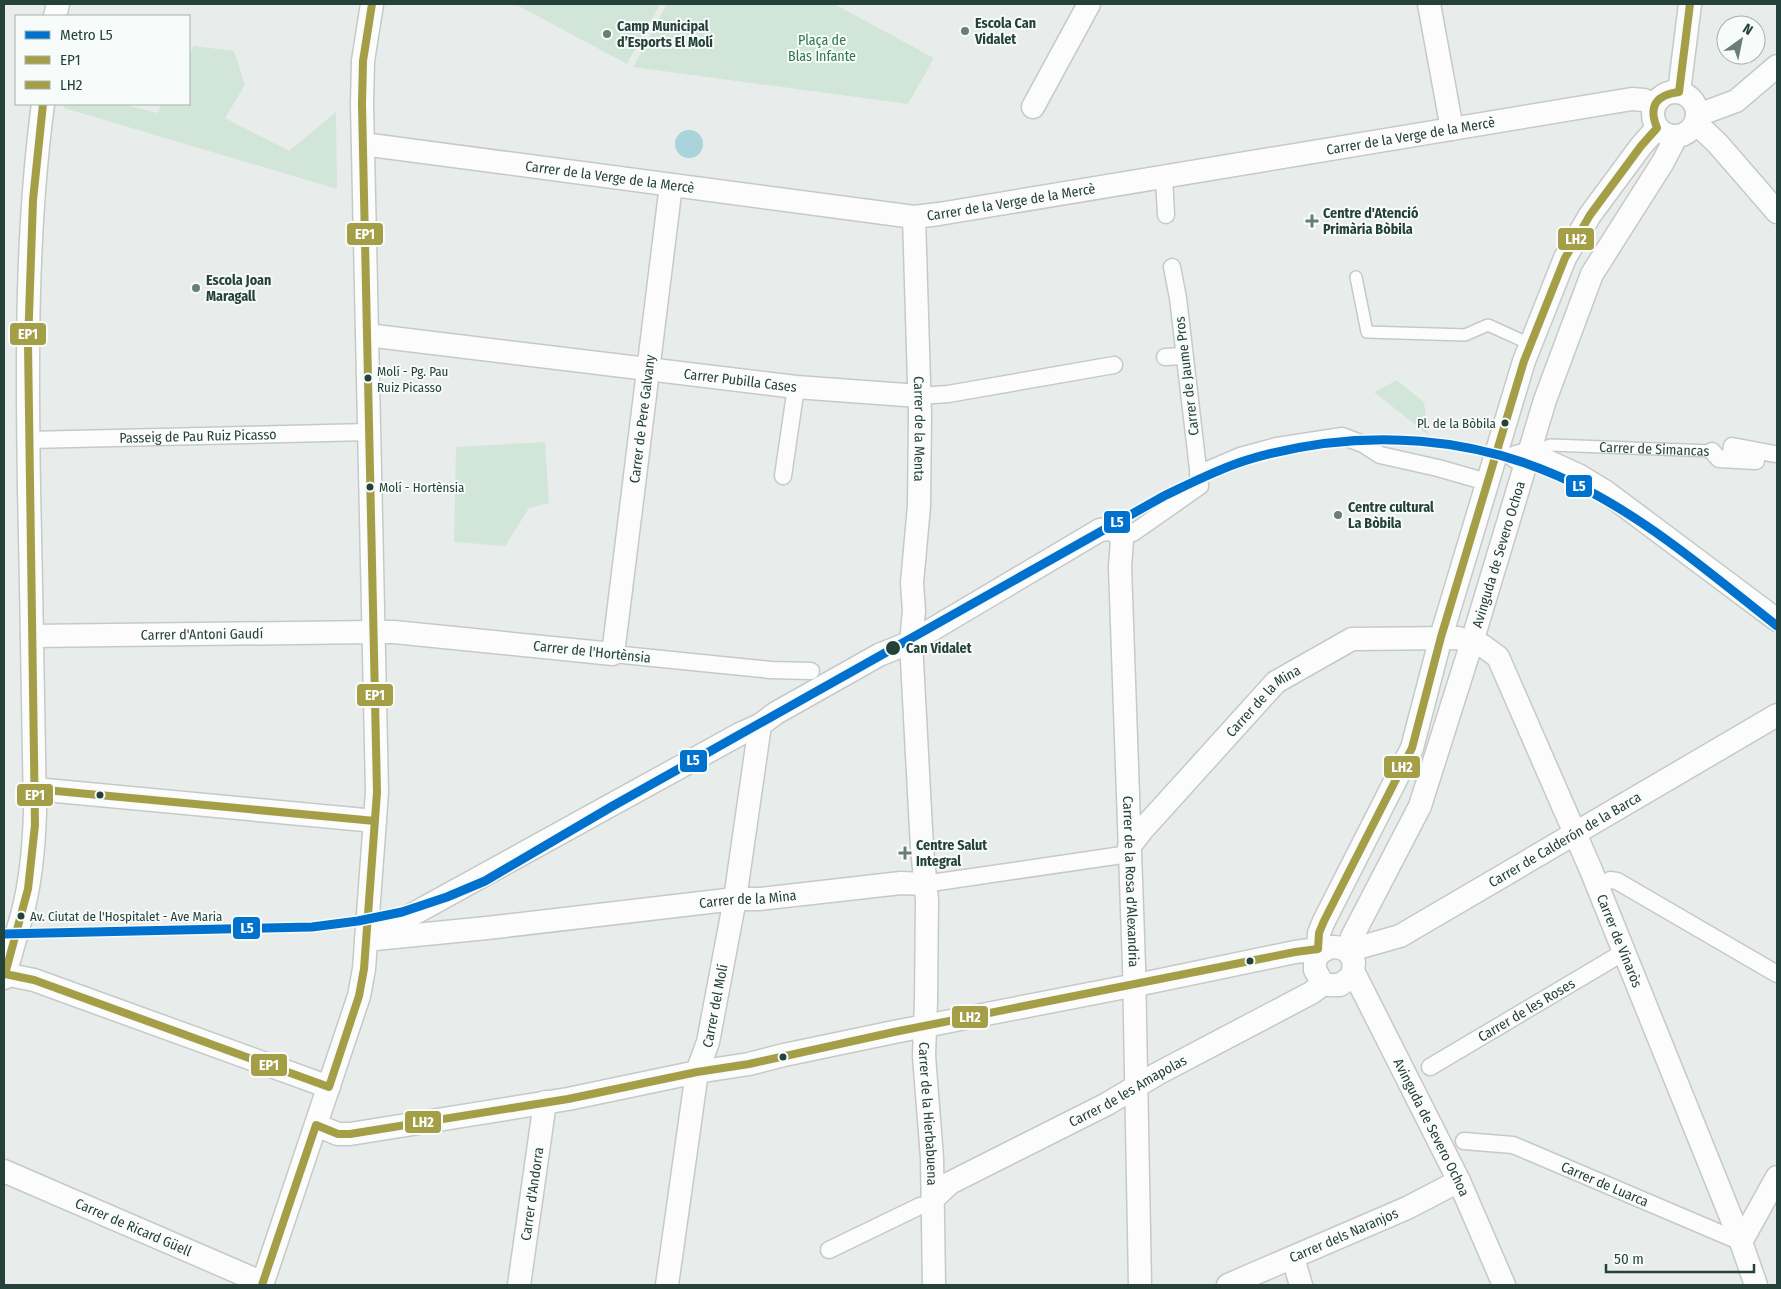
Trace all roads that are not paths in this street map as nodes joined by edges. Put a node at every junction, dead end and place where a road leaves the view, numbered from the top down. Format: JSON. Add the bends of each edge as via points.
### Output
{"nodes":[{"id":1,"x":372,"y":4,"type":"edge"},
{"id":2,"x":1089,"y":4,"type":"edge"},
{"id":3,"x":1429,"y":4,"type":"edge"},
{"id":4,"x":1690,"y":4,"type":"edge"},
{"id":5,"x":1777,"y":66,"type":"edge"},
{"id":6,"x":1678,"y":92,"type":"junction"},
{"id":7,"x":43,"y":105,"type":"edge"},
{"id":8,"x":1654,"y":105,"type":"junction"},
{"id":9,"x":1033,"y":107,"type":"dead end"},
{"id":10,"x":1697,"y":119,"type":"junction"},
{"id":11,"x":1452,"y":128,"type":"junction"},
{"id":12,"x":1667,"y":132,"type":"junction"},
{"id":13,"x":363,"y":144,"type":"junction"},
{"id":14,"x":1164,"y":177,"type":"junction"},
{"id":15,"x":671,"y":185,"type":"junction"},
{"id":16,"x":1777,"y":212,"type":"edge"},
{"id":17,"x":914,"y":216,"type":"junction"},
{"id":18,"x":1166,"y":216,"type":"dead end"},
{"id":19,"x":1172,"y":267,"type":"dead end"},
{"id":20,"x":1356,"y":277,"type":"dead end"},
{"id":21,"x":367,"y":334,"type":"junction"},
{"id":22,"x":1530,"y":344,"type":"junction"},
{"id":23,"x":1184,"y":356,"type":"junction"},
{"id":24,"x":1165,"y":357,"type":"dead end"},
{"id":25,"x":1114,"y":365,"type":"dead end"},
{"id":26,"x":648,"y":368,"type":"junction"},
{"id":27,"x":796,"y":386,"type":"junction"},
{"id":28,"x":919,"y":396,"type":"junction"},
{"id":29,"x":1506,"y":419,"type":"junction"},
{"id":30,"x":1537,"y":428,"type":"junction"},
{"id":31,"x":369,"y":432,"type":"junction"},
{"id":32,"x":28,"y":440,"type":"junction"},
{"id":33,"x":1712,"y":451,"type":"joint"},
{"id":34,"x":1496,"y":452,"type":"junction"},
{"id":35,"x":1530,"y":453,"type":"junction"},
{"id":36,"x":1776,"y":454,"type":"edge"},
{"id":37,"x":783,"y":476,"type":"dead end"},
{"id":38,"x":1199,"y":480,"type":"junction"},
{"id":39,"x":1487,"y":482,"type":"junction"},
{"id":40,"x":1128,"y":536,"type":"junction"},
{"id":41,"x":1777,"y":620,"type":"edge"},
{"id":42,"x":373,"y":632,"type":"junction"},
{"id":43,"x":32,"y":636,"type":"junction"},
{"id":44,"x":1442,"y":638,"type":"junction"},
{"id":45,"x":911,"y":642,"type":"junction"},
{"id":46,"x":1472,"y":642,"type":"junction"},
{"id":47,"x":613,"y":654,"type":"junction"},
{"id":48,"x":811,"y":671,"type":"dead end"},
{"id":49,"x":1777,"y":715,"type":"edge"},
{"id":50,"x":760,"y":725,"type":"junction"},
{"id":51,"x":35,"y":790,"type":"junction"},
{"id":52,"x":375,"y":822,"type":"junction"},
{"id":53,"x":1576,"y":834,"type":"junction"},
{"id":54,"x":1129,"y":851,"type":"junction"},
{"id":55,"x":1610,"y":880,"type":"dead end"},
{"id":56,"x":924,"y":884,"type":"junction"},
{"id":57,"x":734,"y":899,"type":"junction"},
{"id":58,"x":366,"y":940,"type":"junction"},
{"id":59,"x":1624,"y":952,"type":"junction"},
{"id":60,"x":1333,"y":955,"type":"junction"},
{"id":61,"x":1777,"y":974,"type":"edge"},
{"id":62,"x":4,"y":975,"type":"edge"},
{"id":63,"x":1322,"y":982,"type":"junction"},
{"id":64,"x":1134,"y":985,"type":"junction"},
{"id":65,"x":925,"y":1027,"type":"junction"},
{"id":66,"x":1430,"y":1067,"type":"dead end"},
{"id":67,"x":697,"y":1072,"type":"junction"},
{"id":68,"x":329,"y":1087,"type":"junction"},
{"id":69,"x":1136,"y":1087,"type":"junction"},
{"id":70,"x":545,"y":1102,"type":"junction"},
{"id":71,"x":316,"y":1125,"type":"junction"},
{"id":72,"x":1464,"y":1141,"type":"dead end"},
{"id":73,"x":4,"y":1171,"type":"edge"},
{"id":74,"x":1777,"y":1178,"type":"edge"},
{"id":75,"x":1460,"y":1181,"type":"junction"},
{"id":76,"x":926,"y":1203,"type":"junction"},
{"id":77,"x":1741,"y":1242,"type":"junction"},
{"id":78,"x":829,"y":1250,"type":"dead end"},
{"id":79,"x":1292,"y":1258,"type":"junction"},
{"id":80,"x":263,"y":1284,"type":"edge"},
{"id":81,"x":519,"y":1285,"type":"edge"},
{"id":82,"x":668,"y":1285,"type":"edge"},
{"id":83,"x":934,"y":1285,"type":"edge"},
{"id":84,"x":1140,"y":1285,"type":"edge"},
{"id":85,"x":1228,"y":1285,"type":"edge"},
{"id":86,"x":1301,"y":1285,"type":"edge"},
{"id":87,"x":1504,"y":1285,"type":"edge"},
{"id":88,"x":1756,"y":1285,"type":"edge"}],
"edges":[{"from":1,"to":13,"type":"street","via":[[363,61]]},
{"from":2,"to":9,"type":"street"},
{"from":3,"to":11,"type":"street"},
{"from":4,"to":6,"type":"street"},
{"from":5,"to":10,"type":"street","via":[[1736,101]]},
{"from":6,"to":8,"type":"street","via":[[1665,94]]},
{"from":6,"to":10,"type":"street","via":[[1693,100]]},
{"from":7,"to":32,"type":"street","via":[[29,269]]},
{"from":8,"to":11,"type":"street","name":"Carrer de la Verge de la Mercè","via":[[1632,99]]},
{"from":8,"to":12,"type":"street","via":[[1652,113]]},
{"from":10,"to":12,"type":"street","via":[[1689,132]]},
{"from":10,"to":16,"type":"street"},
{"from":11,"to":14,"type":"street","name":"Carrer de la Verge de la Mercè"},
{"from":12,"to":22,"type":"street","via":[[1640,146],[1590,216],[1565,258]]},
{"from":12,"to":30,"type":"street","name":"Avinguda de Severo Ochoa","via":[[1662,162],[1592,274]]},
{"from":13,"to":15,"type":"street","name":"Carrer de la Verge de la Mercè"},
{"from":13,"to":21,"type":"street"},
{"from":14,"to":17,"type":"street","name":"Carrer de la Verge de la Mercè"},
{"from":14,"to":18,"type":"street"},
{"from":15,"to":17,"type":"street","name":"Carrer de la Verge de la Mercè"},
{"from":15,"to":26,"type":"street","name":"Carrer de Pere Galvany"},
{"from":17,"to":28,"type":"street","name":"Carrer de la Menta"},
{"from":19,"to":23,"type":"street","name":"Carrer de Jaume Pros"},
{"from":20,"to":22,"type":"lane","via":[[1367,332],[1465,335],[1488,325]]},
{"from":21,"to":26,"type":"street","name":"Carrer Pubilla Cases"},
{"from":21,"to":31,"type":"street"},
{"from":22,"to":29,"type":"street"},
{"from":23,"to":24,"type":"street"},
{"from":23,"to":38,"type":"street","name":"Carrer de Jaume Pros"},
{"from":25,"to":28,"type":"street","name":"Carrer Pubilla Cases","via":[[948,394]]},
{"from":26,"to":27,"type":"street","name":"Carrer Pubilla Cases"},
{"from":26,"to":47,"type":"street","name":"Carrer de Pere Galvany"},
{"from":27,"to":28,"type":"street","name":"Carrer Pubilla Cases"},
{"from":27,"to":37,"type":"street"},
{"from":28,"to":45,"type":"street","name":"Carrer de la Menta","via":[[919,506]]},
{"from":29,"to":30,"type":"street"},
{"from":29,"to":34,"type":"street"},
{"from":30,"to":35,"type":"street","name":"Avinguda de Severo Ochoa"},
{"from":31,"to":32,"type":"street","name":"Passeig de Pau Ruiz Picasso"},
{"from":31,"to":42,"type":"street"},
{"from":32,"to":43,"type":"street"},
{"from":33,"to":35,"type":"lane","name":"Carrer de Simancas","via":[[1550,445]]},
{"from":33,"to":36,"type":"street","name":"Carrer de Simancas","via":[[1720,459],[1756,461],[1755,457],[1731,452],[1732,446]]},
{"from":34,"to":35,"type":"street","via":[[1513,458]]},
{"from":34,"to":39,"type":"street"},
{"from":35,"to":41,"type":"street","via":[[1606,492]]},
{"from":35,"to":46,"type":"street","name":"Avinguda de Severo Ochoa"},
{"from":38,"to":39,"type":"street","via":[[1240,456],[1277,446],[1342,436],[1380,455]]},
{"from":38,"to":40,"type":"street"},
{"from":39,"to":44,"type":"street"},
{"from":40,"to":45,"type":"street","via":[[1108,528],[1100,530]]},
{"from":40,"to":54,"type":"street","name":"Carrer de la Rosa d'Alexandria","via":[[1120,567]]},
{"from":42,"to":43,"type":"street","name":"Carrer d'Antoni Gaudí"},
{"from":42,"to":47,"type":"street","name":"Carrer de l'Hortènsia"},
{"from":42,"to":52,"type":"street"},
{"from":43,"to":51,"type":"street"},
{"from":44,"to":46,"type":"street","name":"Carrer de Vinaròs"},
{"from":44,"to":54,"type":"street","name":"Carrer de la Mina","via":[[1352,639],[1276,682],[1143,829]]},
{"from":44,"to":60,"type":"street","via":[[1412,748],[1319,933]]},
{"from":45,"to":50,"type":"street","via":[[879,655]]},
{"from":45,"to":56,"type":"street","name":"Carrer de la Hierbabuena"},
{"from":46,"to":53,"type":"street","name":"Carrer de Vinaròs","via":[[1498,657]]},
{"from":46,"to":60,"type":"street","name":"Avinguda de Severo Ochoa","via":[[1420,806],[1352,938]]},
{"from":47,"to":48,"type":"street","name":"Carrer de l'Hortènsia"},
{"from":49,"to":53,"type":"street","name":"Carrer de Calderón de la Barca"},
{"from":50,"to":57,"type":"street","name":"Carrer del Molí"},
{"from":50,"to":58,"type":"street"},
{"from":51,"to":52,"type":"street"},
{"from":51,"to":62,"type":"street","via":[[33,854],[28,886]]},
{"from":52,"to":58,"type":"street"},
{"from":53,"to":59,"type":"street","name":"Carrer de Vinaròs"},
{"from":53,"to":60,"type":"street","name":"Carrer de Calderón de la Barca","via":[[1394,938]]},
{"from":54,"to":56,"type":"street","name":"Carrer de la Mina"},
{"from":54,"to":64,"type":"street","name":"Carrer de la Rosa d'Alexandria"},
{"from":55,"to":61,"type":"street","via":[[1617,881]]},
{"from":56,"to":57,"type":"street","name":"Carrer de la Mina","via":[[901,883]]},
{"from":56,"to":65,"type":"street","name":"Carrer de la Hierbabuena","via":[[927,900]]},
{"from":57,"to":58,"type":"street","name":"Carrer de la Mina"},
{"from":57,"to":67,"type":"street","name":"Carrer del Molí","via":[[708,1042]]},
{"from":58,"to":68,"type":"street","via":[[359,996]]},
{"from":59,"to":66,"type":"street","name":"Carrer de les Roses"},
{"from":59,"to":77,"type":"street","name":"Carrer de Vinaròs"},
{"from":60,"to":63,"type":"street","via":[[1315,962],[1315,970]]},
{"from":60,"to":63,"type":"street","via":[[1351,977],[1340,985]]},
{"from":60,"to":64,"type":"street","via":[[1295,952]]},
{"from":60,"to":75,"type":"street","name":"Avinguda de Severo Ochoa"},
{"from":62,"to":68,"type":"street","via":[[34,980]]},
{"from":63,"to":69,"type":"street","name":"Carrer de les Amapolas","via":[[1311,993]]},
{"from":64,"to":65,"type":"street"},
{"from":64,"to":69,"type":"street","name":"Carrer de la Rosa d'Alexandria"},
{"from":65,"to":67,"type":"street"},
{"from":65,"to":76,"type":"street","name":"Carrer de la Hierbabuena","via":[[924,1056],[932,1158]]},
{"from":67,"to":70,"type":"street"},
{"from":67,"to":82,"type":"street","name":"Carrer del Molí"},
{"from":68,"to":71,"type":"street"},
{"from":69,"to":76,"type":"street","name":"Carrer de les Amapolas","via":[[950,1183]]},
{"from":69,"to":84,"type":"street","name":"Carrer de la Rosa d'Alexandria"},
{"from":70,"to":71,"type":"street","via":[[350,1134],[338,1134]]},
{"from":70,"to":81,"type":"street","name":"Carrer d'Andorra"},
{"from":71,"to":80,"type":"street"},
{"from":72,"to":77,"type":"street","name":"Carrer de Luarca","via":[[1513,1145]]},
{"from":73,"to":80,"type":"street","name":"Carrer de Ricard Güell"},
{"from":74,"to":77,"type":"street"},
{"from":75,"to":79,"type":"street","name":"Carrer dels Naranjos"},
{"from":75,"to":87,"type":"street","name":"Avinguda de Severo Ochoa"},
{"from":76,"to":78,"type":"street","name":"Carrer de les Amapolas"},
{"from":76,"to":83,"type":"street","name":"Carrer de la Hierbabuena"},
{"from":77,"to":88,"type":"street","name":"Carrer de Vinaròs"},
{"from":79,"to":85,"type":"street","name":"Carrer dels Naranjos"},
{"from":79,"to":86,"type":"street"}]}
